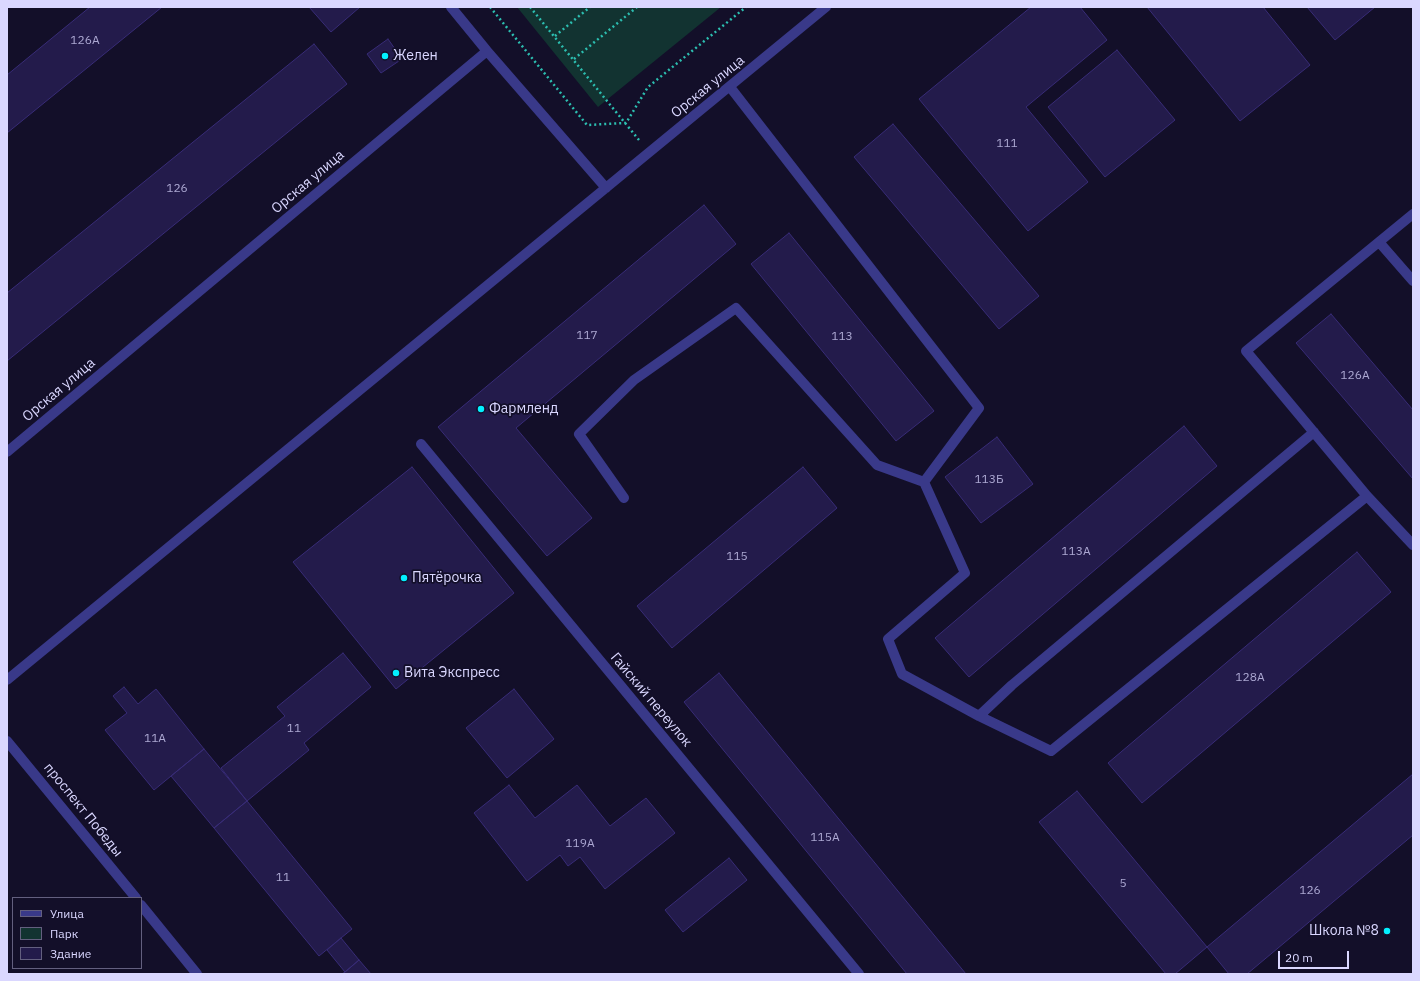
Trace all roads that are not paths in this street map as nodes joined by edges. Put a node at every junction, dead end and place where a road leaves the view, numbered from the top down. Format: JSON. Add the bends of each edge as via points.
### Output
{"nodes":[{"id":1,"x":451,"y":7,"type":"edge"},
{"id":2,"x":826,"y":7,"type":"edge"},
{"id":3,"x":487,"y":51,"type":"junction"},
{"id":4,"x":730,"y":87,"type":"junction"},
{"id":5,"x":606,"y":188,"type":"junction"},
{"id":6,"x":1413,"y":214,"type":"edge"},
{"id":7,"x":1379,"y":242,"type":"junction"},
{"id":8,"x":1413,"y":281,"type":"edge"},
{"id":9,"x":1314,"y":432,"type":"junction"},
{"id":10,"x":421,"y":444,"type":"dead end"},
{"id":11,"x":7,"y":452,"type":"edge"},
{"id":12,"x":924,"y":482,"type":"junction"},
{"id":13,"x":1367,"y":496,"type":"junction"},
{"id":14,"x":624,"y":498,"type":"dead end"},
{"id":15,"x":1413,"y":545,"type":"edge"},
{"id":16,"x":7,"y":680,"type":"edge"},
{"id":17,"x":979,"y":716,"type":"junction"},
{"id":18,"x":7,"y":741,"type":"edge"},
{"id":19,"x":135,"y":897,"type":"edge"},
{"id":20,"x":142,"y":906,"type":"edge"},
{"id":21,"x":197,"y":974,"type":"edge"},
{"id":22,"x":859,"y":974,"type":"edge"}],
"edges":[{"from":1,"to":3,"type":"street"},
{"from":2,"to":4,"type":"street","name":"Орская улица"},
{"from":3,"to":5,"type":"street"},
{"from":3,"to":11,"type":"street","name":"Орская улица"},
{"from":4,"to":5,"type":"street","name":"Орская улица"},
{"from":4,"to":12,"type":"street","via":[[979,408]]},
{"from":5,"to":16,"type":"street","name":"Орская улица"},
{"from":6,"to":7,"type":"street"},
{"from":7,"to":8,"type":"street"},
{"from":7,"to":9,"type":"street","via":[[1246,351]]},
{"from":9,"to":13,"type":"street"},
{"from":9,"to":17,"type":"street","via":[[1018,680]]},
{"from":10,"to":22,"type":"street","name":"Гайский переулок"},
{"from":12,"to":14,"type":"street","via":[[876,465],[736,308],[634,380],[579,434]]},
{"from":12,"to":17,"type":"street","via":[[965,573],[888,639],[902,674]]},
{"from":13,"to":15,"type":"street"},
{"from":13,"to":17,"type":"street","via":[[1051,751]]},
{"from":18,"to":19,"type":"street","name":"проспект Победы"},
{"from":20,"to":21,"type":"street"}]}
